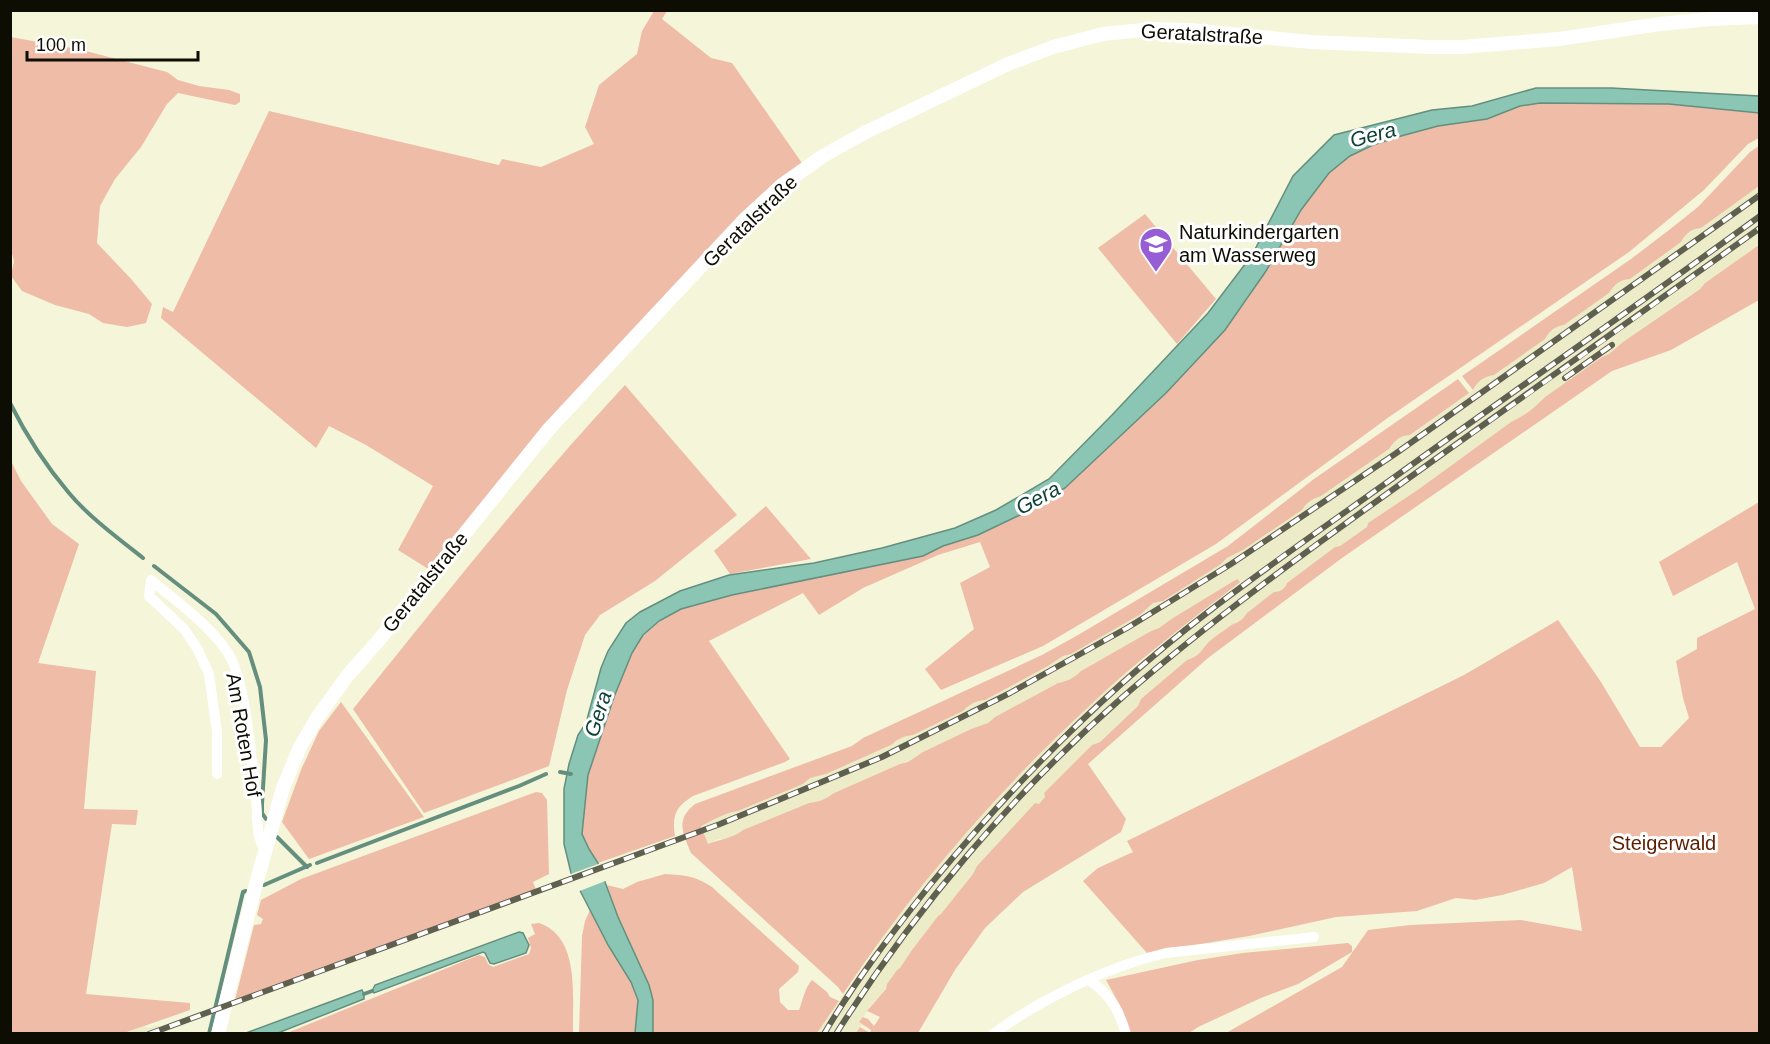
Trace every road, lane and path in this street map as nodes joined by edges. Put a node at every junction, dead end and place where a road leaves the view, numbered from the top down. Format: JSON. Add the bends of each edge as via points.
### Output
{"nodes":[{"id":1,"x":1760,"y":17,"type":"edge"},
{"id":2,"x":217,"y":774,"type":"dead end"},
{"id":3,"x":265,"y":850,"type":"junction"},
{"id":4,"x":1314,"y":937,"type":"dead end"},
{"id":5,"x":1089,"y":980,"type":"junction"},
{"id":6,"x":218,"y":1034,"type":"edge"},
{"id":7,"x":993,"y":1034,"type":"edge"},
{"id":8,"x":1126,"y":1034,"type":"edge"}],
"edges":[{"from":1,"to":3,"type":"street","name":"Geratalstraße","via":[[1710,19],[1559,39],[1461,47],[1311,42],[1190,30],[1128,30],[1053,47],[1008,64],[840,146],[782,185],[744,220],[511,475],[317,718],[283,788]]},
{"from":2,"to":3,"type":"street","name":"Am Roten Hof","via":[[217,732],[209,674],[184,629],[149,596],[151,580],[207,627],[229,654],[239,682],[257,831]]},
{"from":3,"to":6,"type":"street","name":"Geratalstraße"},
{"from":4,"to":5,"type":"street","via":[[1166,952]]},
{"from":5,"to":7,"type":"street","via":[[1020,1014]]},
{"from":5,"to":8,"type":"street","via":[[1117,1008]]}]}
